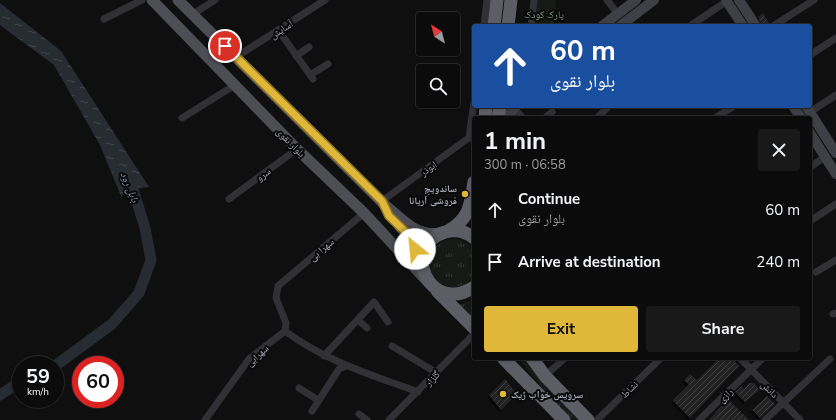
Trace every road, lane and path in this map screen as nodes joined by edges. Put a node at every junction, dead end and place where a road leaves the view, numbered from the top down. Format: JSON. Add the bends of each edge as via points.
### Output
{"nodes":[{"id":1,"x":142,"y":0,"type":"edge"},
{"id":2,"x":152,"y":0,"type":"edge"},
{"id":3,"x":178,"y":0,"type":"edge"},
{"id":4,"x":215,"y":0,"type":"edge"},
{"id":5,"x":325,"y":0,"type":"edge"},
{"id":6,"x":487,"y":0,"type":"edge"},
{"id":7,"x":497,"y":0,"type":"edge"},
{"id":8,"x":511,"y":0,"type":"edge"},
{"id":9,"x":534,"y":0,"type":"edge"},
{"id":10,"x":607,"y":0,"type":"edge"},
{"id":11,"x":636,"y":0,"type":"edge"},
{"id":12,"x":654,"y":0,"type":"edge"},
{"id":13,"x":739,"y":0,"type":"edge"},
{"id":14,"x":814,"y":0,"type":"edge"},
{"id":15,"x":727,"y":1,"type":"edge"},
{"id":16,"x":193,"y":14,"type":"junction"},
{"id":17,"x":618,"y":14,"type":"junction"},
{"id":18,"x":104,"y":19,"type":"dead end"},
{"id":19,"x":489,"y":24,"type":"edge"},
{"id":20,"x":508,"y":24,"type":"edge"},
{"id":21,"x":531,"y":24,"type":"edge"},
{"id":22,"x":605,"y":24,"type":"edge"},
{"id":23,"x":622,"y":24,"type":"edge"},
{"id":24,"x":693,"y":24,"type":"edge"},
{"id":25,"x":742,"y":24,"type":"edge"},
{"id":26,"x":755,"y":24,"type":"edge"},
{"id":27,"x":777,"y":24,"type":"edge"},
{"id":28,"x":279,"y":31,"type":"junction"},
{"id":29,"x":836,"y":38,"type":"edge"},
{"id":30,"x":309,"y":47,"type":"dead end"},
{"id":31,"x":812,"y":54,"type":"edge"},
{"id":32,"x":296,"y":56,"type":"junction"},
{"id":33,"x":236,"y":57,"type":"junction"},
{"id":34,"x":328,"y":64,"type":"dead end"},
{"id":35,"x":235,"y":85,"type":"junction"},
{"id":36,"x":836,"y":95,"type":"edge"},
{"id":37,"x":812,"y":107,"type":"edge"},
{"id":38,"x":514,"y":108,"type":"edge"},
{"id":39,"x":607,"y":108,"type":"edge"},
{"id":40,"x":731,"y":108,"type":"edge"},
{"id":41,"x":808,"y":109,"type":"edge"},
{"id":42,"x":552,"y":112,"type":"dead end"},
{"id":43,"x":508,"y":116,"type":"edge"},
{"id":44,"x":547,"y":116,"type":"edge"},
{"id":45,"x":599,"y":116,"type":"edge"},
{"id":46,"x":718,"y":116,"type":"edge"},
{"id":47,"x":182,"y":118,"type":"dead end"},
{"id":48,"x":472,"y":136,"type":"edge"},
{"id":49,"x":812,"y":136,"type":"edge"},
{"id":50,"x":296,"y":148,"type":"junction"},
{"id":51,"x":836,"y":152,"type":"edge"},
{"id":52,"x":825,"y":157,"type":"junction"},
{"id":53,"x":812,"y":166,"type":"edge"},
{"id":54,"x":836,"y":174,"type":"edge"},
{"id":55,"x":472,"y":194,"type":"edge"},
{"id":56,"x":229,"y":200,"type":"dead end"},
{"id":57,"x":383,"y":203,"type":"junction"},
{"id":58,"x":836,"y":204,"type":"edge"},
{"id":59,"x":364,"y":213,"type":"junction"},
{"id":60,"x":812,"y":220,"type":"edge"},
{"id":61,"x":444,"y":232,"type":"junction"},
{"id":62,"x":472,"y":237,"type":"edge"},
{"id":63,"x":402,"y":254,"type":"junction"},
{"id":64,"x":836,"y":260,"type":"edge"},
{"id":65,"x":816,"y":272,"type":"dead end"},
{"id":66,"x":430,"y":284,"type":"junction"},
{"id":67,"x":472,"y":288,"type":"edge"},
{"id":68,"x":358,"y":320,"type":"junction"},
{"id":69,"x":388,"y":322,"type":"dead end"},
{"id":70,"x":472,"y":326,"type":"edge"},
{"id":71,"x":367,"y":328,"type":"dead end"},
{"id":72,"x":285,"y":331,"type":"junction"},
{"id":73,"x":472,"y":336,"type":"edge"},
{"id":74,"x":392,"y":346,"type":"dead end"},
{"id":75,"x":324,"y":356,"type":"junction"},
{"id":76,"x":830,"y":359,"type":"dead end"},
{"id":77,"x":505,"y":360,"type":"edge"},
{"id":78,"x":515,"y":360,"type":"edge"},
{"id":79,"x":533,"y":360,"type":"edge"},
{"id":80,"x":563,"y":360,"type":"edge"},
{"id":81,"x":659,"y":360,"type":"edge"},
{"id":82,"x":742,"y":360,"type":"edge"},
{"id":83,"x":761,"y":360,"type":"edge"},
{"id":84,"x":346,"y":366,"type":"junction"},
{"id":85,"x":751,"y":370,"type":"junction"},
{"id":86,"x":437,"y":373,"type":"junction"},
{"id":87,"x":545,"y":376,"type":"junction"},
{"id":88,"x":299,"y":388,"type":"dead end"},
{"id":89,"x":418,"y":392,"type":"junction"},
{"id":90,"x":544,"y":399,"type":"junction"},
{"id":91,"x":318,"y":400,"type":"junction"},
{"id":92,"x":784,"y":403,"type":"junction"},
{"id":93,"x":312,"y":411,"type":"dead end"},
{"id":94,"x":359,"y":414,"type":"dead end"},
{"id":95,"x":209,"y":419,"type":"edge"},
{"id":96,"x":367,"y":420,"type":"edge"},
{"id":97,"x":390,"y":420,"type":"edge"},
{"id":98,"x":564,"y":420,"type":"edge"},
{"id":99,"x":588,"y":420,"type":"edge"},
{"id":100,"x":597,"y":420,"type":"edge"},
{"id":101,"x":699,"y":420,"type":"edge"},
{"id":102,"x":765,"y":420,"type":"edge"},
{"id":103,"x":800,"y":420,"type":"edge"}],
"edges":[{"from":1,"to":18,"type":"street"},
{"from":2,"to":35,"type":"main road","name":"بلوار نقوی"},
{"from":3,"to":16,"type":"main road"},
{"from":4,"to":16,"type":"street"},
{"from":5,"to":28,"type":"street","name":"آسایش"},
{"from":6,"to":19,"type":"street"},
{"from":7,"to":19,"type":"highway"},
{"from":8,"to":20,"type":"highway"},
{"from":9,"to":21,"type":"street"},
{"from":10,"to":17,"type":"street"},
{"from":11,"to":17,"type":"main road"},
{"from":12,"to":23,"type":"main road"},
{"from":13,"to":26,"type":"main road"},
{"from":14,"to":27,"type":"street"},
{"from":15,"to":24,"type":"street"},
{"from":15,"to":25,"type":"main road"},
{"from":16,"to":33,"type":"main road"},
{"from":17,"to":22,"type":"main road"},
{"from":17,"to":23,"type":"main road"},
{"from":28,"to":32,"type":"street"},
{"from":28,"to":33,"type":"street","name":"آسایش"},
{"from":29,"to":31,"type":"street"},
{"from":30,"to":32,"type":"street"},
{"from":32,"to":34,"type":"street","via":[[312,77]]},
{"from":33,"to":57,"type":"main road"},
{"from":35,"to":47,"type":"street"},
{"from":35,"to":50,"type":"main road","name":"بلوار نقوی"},
{"from":36,"to":37,"type":"street"},
{"from":38,"to":43,"type":"main road"},
{"from":39,"to":45,"type":"street"},
{"from":40,"to":46,"type":"street"},
{"from":41,"to":51,"type":"main road"},
{"from":42,"to":44,"type":"street"},
{"from":48,"to":57,"type":"street","name":"ابوذر"},
{"from":49,"to":52,"type":"main road"},
{"from":50,"to":56,"type":"street","name":"سرو"},
{"from":50,"to":59,"type":"main road","name":"بلوار نقوی"},
{"from":52,"to":53,"type":"street"},
{"from":52,"to":54,"type":"main road"},
{"from":55,"to":61,"type":"highway","via":[[465,218]]},
{"from":57,"to":61,"type":"main road","via":[[414,230],[424,234]]},
{"from":57,"to":63,"type":"main road","via":[[389,216],[416,245],[412,252]]},
{"from":58,"to":60,"type":"street"},
{"from":59,"to":63,"type":"main road","name":"بلوار نقوی"},
{"from":59,"to":72,"type":"street","name":"سهرا بی","via":[[278,286],[276,298],[286,323]]},
{"from":61,"to":62,"type":"highway","via":[[463,232]]},
{"from":61,"to":66,"type":"highway","via":[[429,243],[423,256],[423,271]]},
{"from":63,"to":66,"type":"main road","name":"بلوار نقوی"},
{"from":64,"to":65,"type":"street"},
{"from":66,"to":67,"type":"highway","via":[[451,294],[467,292]]},
{"from":66,"to":70,"type":"highway"},
{"from":68,"to":69,"type":"street","via":[[374,302]]},
{"from":68,"to":71,"type":"street"},
{"from":68,"to":75,"type":"street"},
{"from":72,"to":75,"type":"street"},
{"from":72,"to":95,"type":"street","name":"سهرابی","via":[[249,359]]},
{"from":73,"to":86,"type":"street","name":"گلزار"},
{"from":74,"to":86,"type":"street"},
{"from":75,"to":84,"type":"street"},
{"from":76,"to":92,"type":"street"},
{"from":77,"to":90,"type":"highway"},
{"from":78,"to":90,"type":"highway"},
{"from":79,"to":87,"type":"highway"},
{"from":80,"to":87,"type":"street"},
{"from":81,"to":100,"type":"street","name":"نشاط"},
{"from":82,"to":85,"type":"street","name":"دانش"},
{"from":83,"to":85,"type":"street","name":"رازی"},
{"from":84,"to":89,"type":"street"},
{"from":84,"to":91,"type":"street","via":[[339,369]]},
{"from":85,"to":92,"type":"street","name":"دانش"},
{"from":85,"to":101,"type":"street","name":"رازی"},
{"from":86,"to":89,"type":"street","name":"گلزار"},
{"from":87,"to":99,"type":"highway"},
{"from":88,"to":91,"type":"street"},
{"from":89,"to":97,"type":"street","name":"گلزار"},
{"from":90,"to":98,"type":"highway"},
{"from":91,"to":93,"type":"street"},
{"from":92,"to":102,"type":"street"},
{"from":92,"to":103,"type":"street","name":"دانش"},
{"from":94,"to":96,"type":"street"}]}
